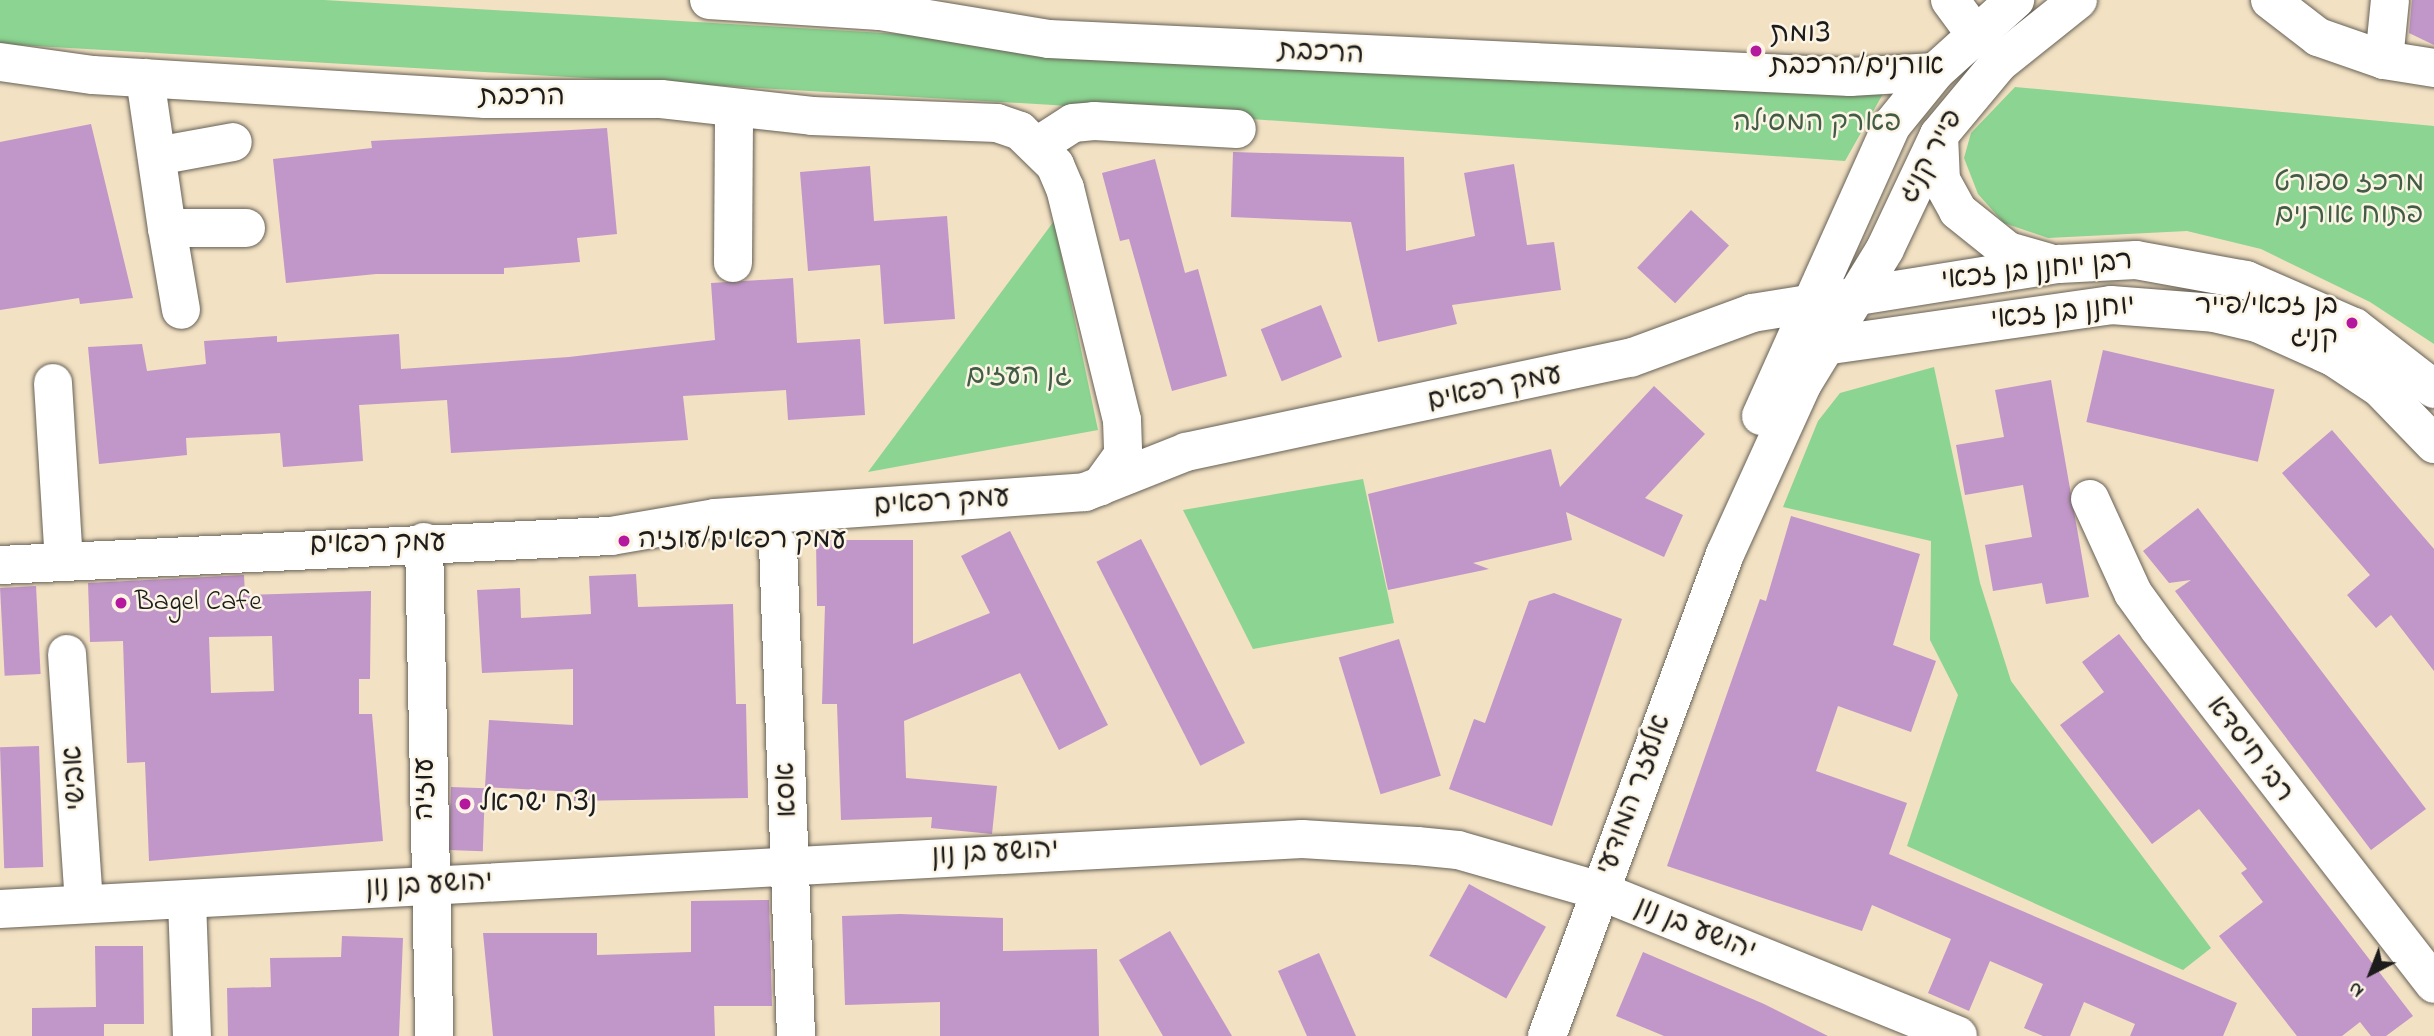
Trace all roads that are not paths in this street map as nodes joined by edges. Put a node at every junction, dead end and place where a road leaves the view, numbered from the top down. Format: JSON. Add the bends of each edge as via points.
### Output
{"nodes":[{"id":1,"x":709,"y":0,"type":"edge"},
{"id":2,"x":1950,"y":0,"type":"edge"},
{"id":3,"x":2015,"y":0,"type":"edge"},
{"id":4,"x":2078,"y":0,"type":"edge"},
{"id":5,"x":2270,"y":0,"type":"edge"},
{"id":6,"x":2390,"y":0,"type":"edge"},
{"id":7,"x":1975,"y":34,"type":"junction"},
{"id":8,"x":2384,"y":60,"type":"junction"},
{"id":9,"x":0,"y":62,"type":"edge"},
{"id":10,"x":2434,"y":68,"type":"edge"},
{"id":11,"x":1935,"y":72,"type":"junction"},
{"id":12,"x":145,"y":78,"type":"junction"},
{"id":13,"x":734,"y":110,"type":"junction"},
{"id":14,"x":1237,"y":130,"type":"dead end"},
{"id":15,"x":1939,"y":135,"type":"junction"},
{"id":16,"x":233,"y":142,"type":"dead end"},
{"id":17,"x":1039,"y":145,"type":"junction"},
{"id":18,"x":157,"y":156,"type":"junction"},
{"id":19,"x":167,"y":228,"type":"junction"},
{"id":20,"x":246,"y":228,"type":"dead end"},
{"id":21,"x":733,"y":263,"type":"dead end"},
{"id":22,"x":2059,"y":264,"type":"junction"},
{"id":23,"x":1859,"y":292,"type":"junction"},
{"id":24,"x":1807,"y":303,"type":"junction"},
{"id":25,"x":181,"y":310,"type":"dead end"},
{"id":26,"x":1824,"y":346,"type":"junction"},
{"id":27,"x":53,"y":383,"type":"dead end"},
{"id":28,"x":2434,"y":389,"type":"edge"},
{"id":29,"x":2434,"y":444,"type":"edge"},
{"id":30,"x":1098,"y":488,"type":"junction"},
{"id":31,"x":2090,"y":499,"type":"dead end"},
{"id":32,"x":424,"y":542,"type":"junction"},
{"id":33,"x":778,"y":545,"type":"dead end"},
{"id":34,"x":1725,"y":554,"type":"junction"},
{"id":35,"x":64,"y":561,"type":"junction"},
{"id":36,"x":0,"y":565,"type":"edge"},
{"id":37,"x":67,"y":654,"type":"dead end"},
{"id":38,"x":791,"y":864,"type":"junction"},
{"id":39,"x":426,"y":886,"type":"junction"},
{"id":40,"x":1600,"y":891,"type":"junction"},
{"id":41,"x":187,"y":901,"type":"junction"},
{"id":42,"x":84,"y":903,"type":"junction"},
{"id":43,"x":0,"y":909,"type":"edge"},
{"id":44,"x":2434,"y":984,"type":"edge"},
{"id":45,"x":192,"y":1036,"type":"edge"},
{"id":46,"x":434,"y":1036,"type":"edge"},
{"id":47,"x":796,"y":1036,"type":"edge"},
{"id":48,"x":1547,"y":1036,"type":"edge"},
{"id":49,"x":1958,"y":1036,"type":"edge"}],
"edges":[{"from":1,"to":11,"type":"street","name":"הרכבת","via":[[880,10],[1063,40],[1850,77]]},
{"from":2,"to":7,"type":"street"},
{"from":3,"to":7,"type":"street","name":"פייר קניג"},
{"from":4,"to":15,"type":"street","name":"פייר קניג","via":[[1999,63]]},
{"from":5,"to":8,"type":"street","via":[[2318,37]]},
{"from":6,"to":8,"type":"street"},
{"from":7,"to":11,"type":"street","name":"פייר קניג"},
{"from":8,"to":10,"type":"street"},
{"from":9,"to":12,"type":"street","name":"הרכבת"},
{"from":11,"to":24,"type":"street","name":"פייר קניג","via":[[1879,149]]},
{"from":12,"to":13,"type":"street","name":"הרכבת","via":[[485,99],[662,99]]},
{"from":12,"to":18,"type":"street"},
{"from":13,"to":17,"type":"street","name":"הרכבת","via":[[998,123]]},
{"from":13,"to":21,"type":"street"},
{"from":14,"to":17,"type":"street","via":[[1094,121],[1073,123]]},
{"from":15,"to":22,"type":"street","via":[[1941,180],[1971,225],[2008,251]]},
{"from":15,"to":23,"type":"street","name":"פייר קניג"},
{"from":16,"to":18,"type":"street"},
{"from":17,"to":30,"type":"street","via":[[1065,188],[1124,427],[1123,455]]},
{"from":18,"to":19,"type":"street"},
{"from":19,"to":20,"type":"street"},
{"from":19,"to":25,"type":"street"},
{"from":22,"to":23,"type":"street","name":"רבן יוחנן בן זכאי"},
{"from":22,"to":28,"type":"street","name":"רבן יוחנן בן זכאי","via":[[2136,260],[2246,280],[2354,327]]},
{"from":23,"to":24,"type":"street","name":"עמק רפאים"},
{"from":23,"to":26,"type":"street","name":"פייר קניג"},
{"from":24,"to":26,"type":"street"},
{"from":24,"to":30,"type":"street","name":"עמק רפאים","via":[[1723,320],[1630,359],[1186,452]]},
{"from":24,"to":34,"type":"street","name":"אלעזר המודעי","via":[[1746,458]]},
{"from":26,"to":29,"type":"street","name":"יוחנן בן זכאי","via":[[2111,305],[2214,313],[2257,323],[2333,357],[2379,388]]},
{"from":26,"to":34,"type":"street","name":"אלעזר המודעי"},
{"from":27,"to":35,"type":"street"},
{"from":30,"to":32,"type":"street","name":"עמק רפאים","via":[[715,518],[611,536]]},
{"from":31,"to":44,"type":"street","name":"רבי חיסדא","via":[[2133,593]]},
{"from":32,"to":35,"type":"street","name":"עמק רפאים"},
{"from":32,"to":39,"type":"street","name":"עוזיה"},
{"from":33,"to":38,"type":"street","name":"אסא"},
{"from":34,"to":40,"type":"street","name":"אלעזר המודעי"},
{"from":35,"to":36,"type":"street","name":"עמק רפאים"},
{"from":37,"to":42,"type":"street","name":"אבישי"},
{"from":38,"to":39,"type":"street","name":"יהושע בן נון"},
{"from":38,"to":40,"type":"street","name":"יהושע בן נון","via":[[1301,839],[1458,850]]},
{"from":38,"to":47,"type":"street","name":"אסא"},
{"from":39,"to":41,"type":"street","name":"יהושע בן נון"},
{"from":39,"to":46,"type":"street","name":"עוזיה"},
{"from":40,"to":48,"type":"street","name":"אלעזר המודעי"},
{"from":40,"to":49,"type":"street","name":"יהושע בן נון"},
{"from":41,"to":42,"type":"street","name":"יהושע בן נון"},
{"from":41,"to":45,"type":"street"},
{"from":42,"to":43,"type":"street","name":"יהושע בן נון"}]}
